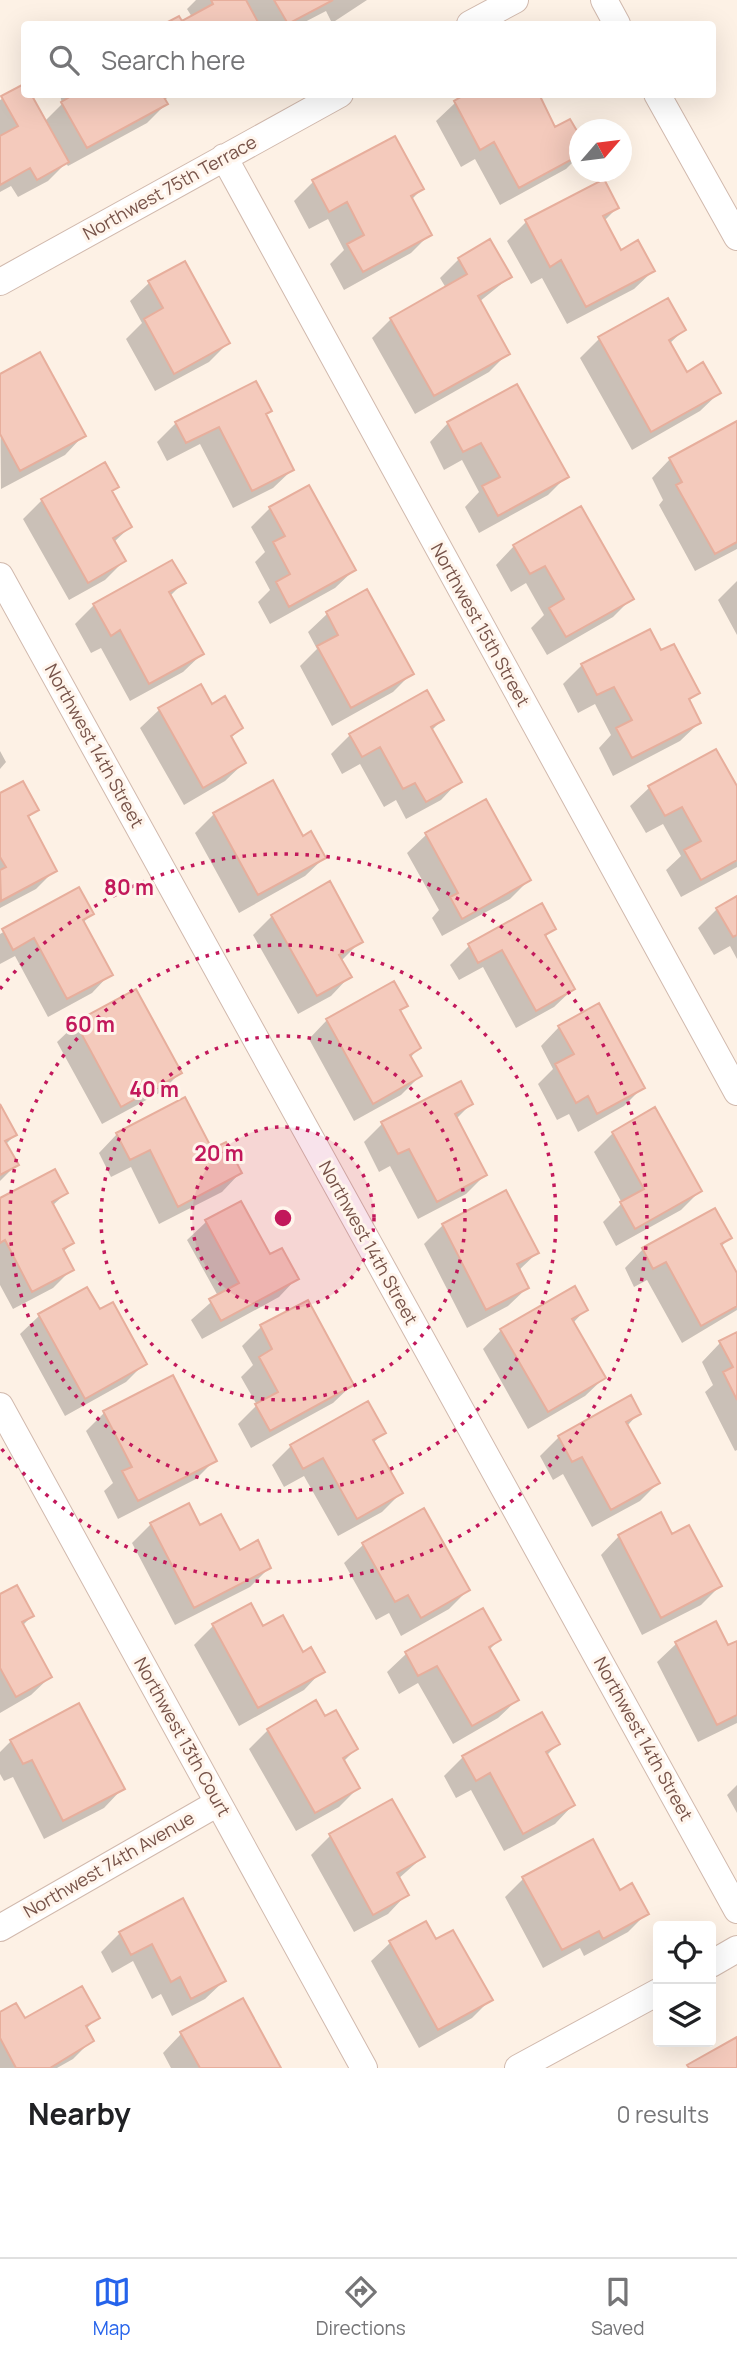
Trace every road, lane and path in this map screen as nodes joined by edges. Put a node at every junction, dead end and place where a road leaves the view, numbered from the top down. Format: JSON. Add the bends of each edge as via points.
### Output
{"nodes":[{"id":1,"x":515,"y":0,"type":"edge"},
{"id":2,"x":604,"y":0,"type":"edge"},
{"id":3,"x":476,"y":21,"type":"edge"},
{"id":4,"x":615,"y":21,"type":"edge"},
{"id":5,"x":333,"y":98,"type":"edge"},
{"id":6,"x":659,"y":98,"type":"edge"},
{"id":7,"x":224,"y":158,"type":"junction"},
{"id":8,"x":737,"y":237,"type":"edge"},
{"id":9,"x":0,"y":282,"type":"edge"},
{"id":10,"x":0,"y":576,"type":"edge"},
{"id":11,"x":737,"y":1092,"type":"edge"},
{"id":12,"x":0,"y":1406,"type":"edge"},
{"id":13,"x":218,"y":1803,"type":"junction"},
{"id":14,"x":737,"y":1910,"type":"edge"},
{"id":15,"x":0,"y":1928,"type":"edge"},
{"id":16,"x":737,"y":1949,"type":"edge"},
{"id":17,"x":716,"y":1961,"type":"edge"},
{"id":18,"x":653,"y":1995,"type":"edge"},
{"id":19,"x":364,"y":2068,"type":"edge"},
{"id":20,"x":518,"y":2068,"type":"edge"}],
"edges":[{"from":1,"to":3,"type":"street"},
{"from":2,"to":4,"type":"street"},
{"from":5,"to":7,"type":"street","name":"Northwest 75th Terrace"},
{"from":6,"to":8,"type":"street"},
{"from":7,"to":9,"type":"street","name":"Northwest 75th Terrace"},
{"from":7,"to":11,"type":"street","name":"Northwest 15th Street"},
{"from":10,"to":14,"type":"street","name":"Northwest 14th Street"},
{"from":12,"to":13,"type":"street","name":"Northwest 13th Court"},
{"from":13,"to":15,"type":"street","name":"Northwest 74th Avenue"},
{"from":13,"to":19,"type":"street","name":"Northwest 13th Court"},
{"from":16,"to":17,"type":"street"},
{"from":18,"to":20,"type":"street"}]}
